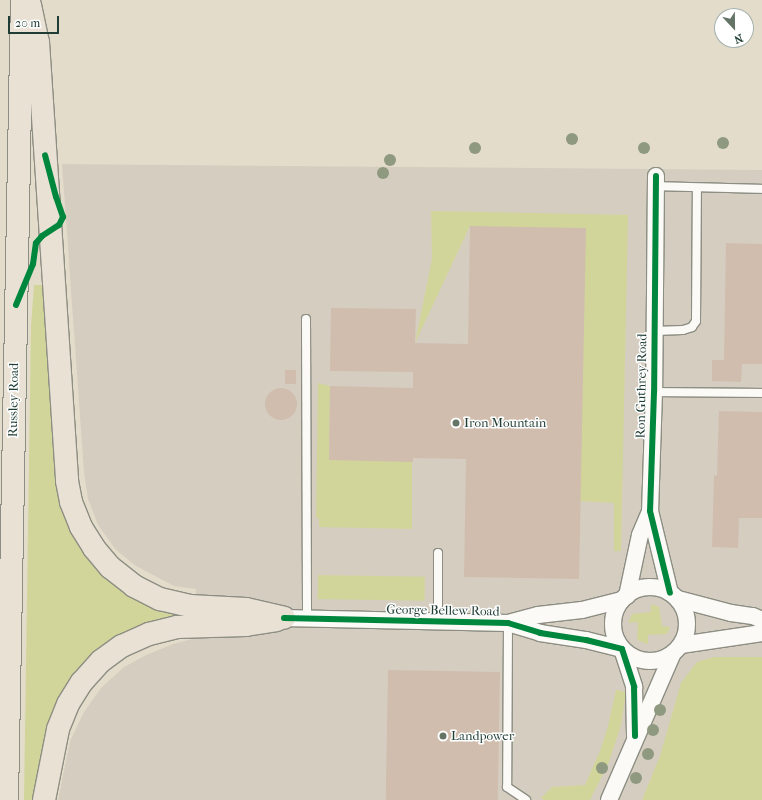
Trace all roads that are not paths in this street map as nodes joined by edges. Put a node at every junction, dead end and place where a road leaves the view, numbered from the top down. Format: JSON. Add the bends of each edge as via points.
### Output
{"nodes":[{"id":1,"x":22,"y":0,"type":"edge"},
{"id":2,"x":30,"y":0,"type":"edge"},
{"id":3,"x":656,"y":181,"type":"joint"},
{"id":4,"x":697,"y":188,"type":"junction"},
{"id":5,"x":762,"y":189,"type":"edge"},
{"id":6,"x":306,"y":319,"type":"dead end"},
{"id":7,"x":654,"y":331,"type":"junction"},
{"id":8,"x":654,"y":392,"type":"junction"},
{"id":9,"x":762,"y":393,"type":"edge"},
{"id":10,"x":650,"y":511,"type":"junction"},
{"id":11,"x":438,"y":553,"type":"dead end"},
{"id":12,"x":674,"y":596,"type":"junction"},
{"id":13,"x":624,"y":598,"type":"junction"},
{"id":14,"x":284,"y":618,"type":"junction"},
{"id":15,"x":306,"y":619,"type":"junction"},
{"id":16,"x":762,"y":620,"type":"edge"},
{"id":17,"x":438,"y":622,"type":"junction"},
{"id":18,"x":508,"y":623,"type":"junction"},
{"id":19,"x":762,"y":633,"type":"edge"},
{"id":20,"x":622,"y":649,"type":"junction"},
{"id":21,"x":677,"y":649,"type":"junction"},
{"id":22,"x":635,"y":736,"type":"junction"},
{"id":23,"x":7,"y":800,"type":"edge"},
{"id":24,"x":44,"y":800,"type":"edge"},
{"id":25,"x":526,"y":800,"type":"edge"},
{"id":26,"x":609,"y":800,"type":"edge"}],
"edges":[{"from":1,"to":23,"type":"highway","name":"Russley Road"},
{"from":2,"to":14,"type":"highway","via":[[38,42],[67,481],[71,502],[81,527],[110,567],[134,586],[160,599],[190,606],[246,609]]},
{"from":3,"to":4,"type":"lane"},
{"from":3,"to":7,"type":"street","name":"Ron Guthrey Road"},
{"from":4,"to":5,"type":"lane"},
{"from":4,"to":7,"type":"lane","via":[[696,321],[692,327],[683,330]]},
{"from":6,"to":15,"type":"lane"},
{"from":7,"to":8,"type":"street","name":"Ron Guthrey Road"},
{"from":8,"to":9,"type":"lane"},
{"from":8,"to":10,"type":"street","name":"Ron Guthrey Road"},
{"from":10,"to":12,"type":"street","name":"Ron Guthrey Road","via":[[658,536],[662,562]]},
{"from":10,"to":13,"type":"street","name":"Ron Guthrey Road","via":[[640,535]]},
{"from":11,"to":17,"type":"lane"},
{"from":12,"to":13,"type":"street","via":[[660,588],[648,587]]},
{"from":12,"to":16,"type":"street"},
{"from":12,"to":21,"type":"street","via":[[684,610],[687,622],[686,634]]},
{"from":13,"to":18,"type":"street","name":"George Bellew Road"},
{"from":13,"to":20,"type":"street","via":[[613,619],[616,640]]},
{"from":14,"to":15,"type":"street","name":"George Bellew Road"},
{"from":14,"to":24,"type":"highway","via":[[246,625],[177,627],[149,634],[122,646],[101,661],[82,682],[68,704],[58,729]]},
{"from":15,"to":17,"type":"street","name":"George Bellew Road"},
{"from":17,"to":18,"type":"street","name":"George Bellew Road"},
{"from":18,"to":20,"type":"street","name":"George Bellew Road","via":[[540,633]]},
{"from":18,"to":25,"type":"lane","via":[[507,787]]},
{"from":19,"to":21,"type":"street"},
{"from":20,"to":21,"type":"street","via":[[641,660],[652,661],[663,659]]},
{"from":20,"to":22,"type":"street","via":[[634,687]]},
{"from":21,"to":22,"type":"street","via":[[656,689],[648,714]]},
{"from":22,"to":26,"type":"street","via":[[623,771]]}]}
